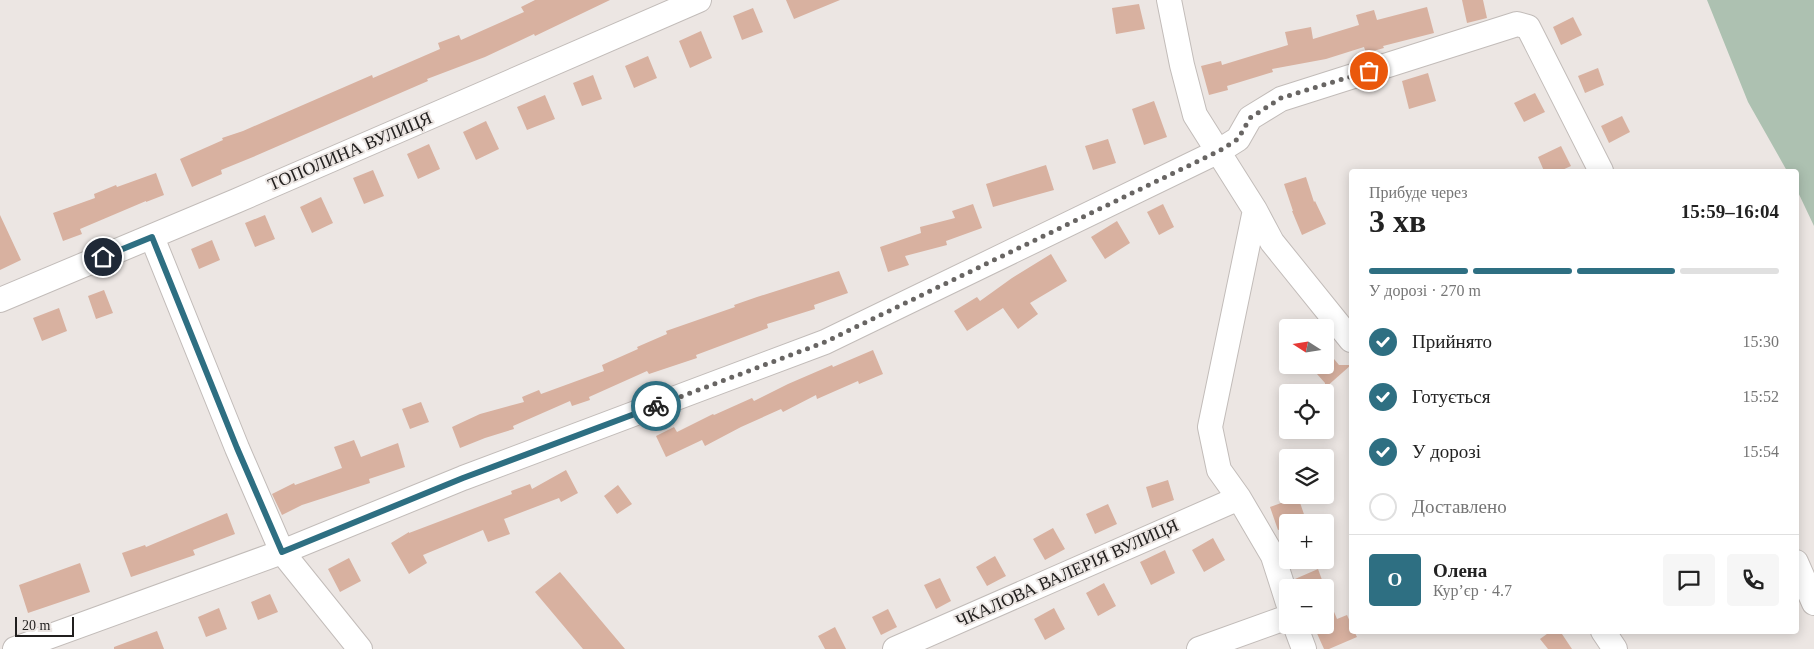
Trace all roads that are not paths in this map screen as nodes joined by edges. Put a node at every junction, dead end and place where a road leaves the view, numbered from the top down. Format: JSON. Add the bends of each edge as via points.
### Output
{"nodes":[{"id":1,"x":699,"y":0,"type":"edge"},
{"id":2,"x":1169,"y":0,"type":"edge"},
{"id":3,"x":1219,"y":151,"type":"junction"},
{"id":4,"x":1600,"y":169,"type":"edge"},
{"id":5,"x":1255,"y":210,"type":"junction"},
{"id":6,"x":152,"y":237,"type":"junction"},
{"id":7,"x":0,"y":300,"type":"edge"},
{"id":8,"x":1349,"y":338,"type":"edge"},
{"id":9,"x":1239,"y":498,"type":"junction"},
{"id":10,"x":282,"y":552,"type":"junction"},
{"id":11,"x":1799,"y":569,"type":"edge"},
{"id":12,"x":1280,"y":579,"type":"edge"},
{"id":13,"x":1814,"y":603,"type":"edge"},
{"id":14,"x":1279,"y":620,"type":"edge"},
{"id":15,"x":1298,"y":634,"type":"edge"},
{"id":16,"x":1605,"y":634,"type":"edge"},
{"id":17,"x":15,"y":649,"type":"edge"},
{"id":18,"x":360,"y":649,"type":"edge"},
{"id":19,"x":895,"y":649,"type":"edge"},
{"id":20,"x":1199,"y":649,"type":"edge"},
{"id":21,"x":1304,"y":649,"type":"edge"},
{"id":22,"x":1615,"y":649,"type":"edge"}],
"edges":[{"from":1,"to":6,"type":"street","name":"ТОПОЛИНА ВУЛИЦЯ"},
{"from":2,"to":3,"type":"street","via":[[1195,115]]},
{"from":3,"to":4,"type":"street","via":[[1238,139],[1250,118],[1281,98],[1517,24],[1528,27]]},
{"from":3,"to":5,"type":"street"},
{"from":3,"to":10,"type":"street","via":[[825,342],[463,478]]},
{"from":5,"to":8,"type":"street","via":[[1272,242]]},
{"from":5,"to":9,"type":"street","via":[[1210,427],[1219,470]]},
{"from":6,"to":7,"type":"street","name":"ТОПОЛИНА ВУЛИЦЯ"},
{"from":6,"to":10,"type":"street"},
{"from":9,"to":12,"type":"street","via":[[1273,556]]},
{"from":9,"to":19,"type":"street","name":"ЧКАЛОВА ВАЛЕРІЯ ВУЛИЦЯ"},
{"from":10,"to":17,"type":"street"},
{"from":10,"to":18,"type":"street"},
{"from":11,"to":13,"type":"street"},
{"from":14,"to":20,"type":"street"},
{"from":15,"to":21,"type":"street"},
{"from":16,"to":22,"type":"street"}]}
